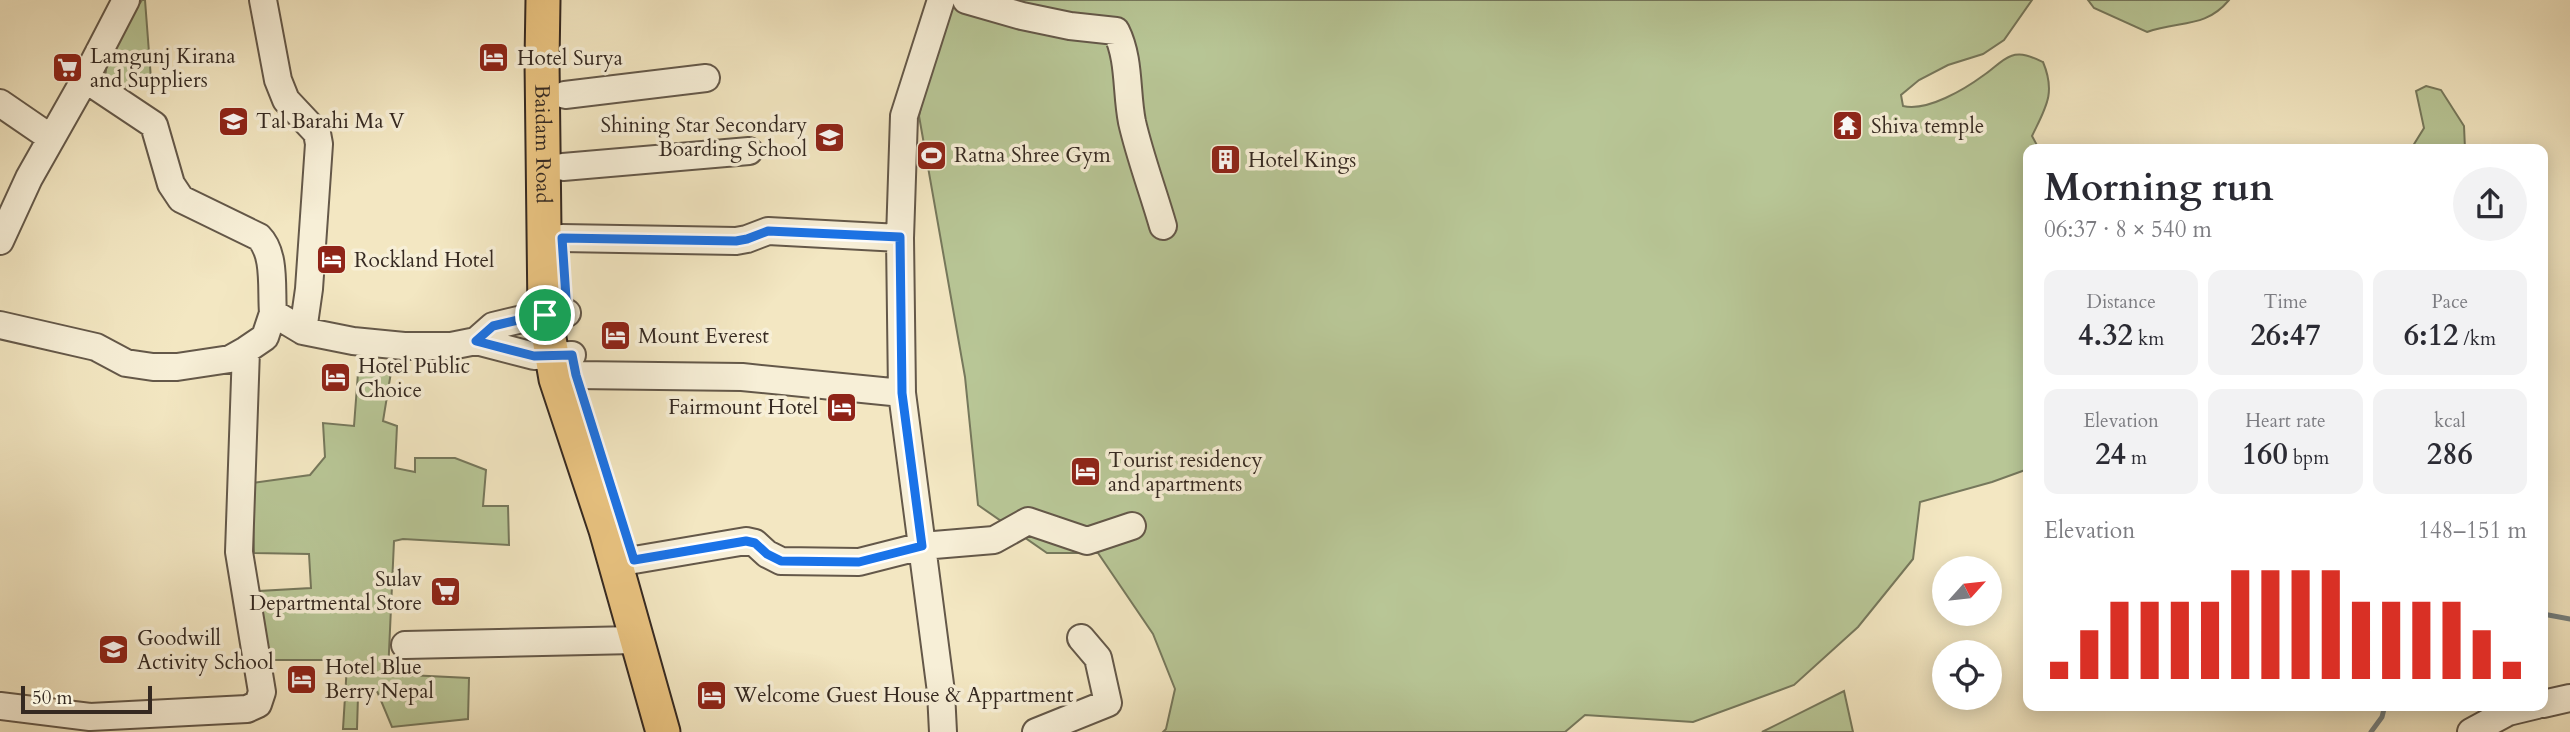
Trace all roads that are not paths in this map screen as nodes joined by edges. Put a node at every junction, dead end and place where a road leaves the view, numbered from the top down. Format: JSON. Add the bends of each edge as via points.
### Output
{"nodes":[{"id":1,"x":263,"y":0,"type":"edge"},
{"id":2,"x":543,"y":0,"type":"edge"},
{"id":3,"x":565,"y":0,"type":"edge"},
{"id":4,"x":940,"y":0,"type":"edge"},
{"id":5,"x":966,"y":0,"type":"edge"},
{"id":6,"x":118,"y":3,"type":"edge"},
{"id":7,"x":706,"y":78,"type":"dead end"},
{"id":8,"x":85,"y":79,"type":"junction"},
{"id":9,"x":565,"y":95,"type":"junction"},
{"id":10,"x":0,"y":103,"type":"edge"},
{"id":11,"x":51,"y":138,"type":"junction"},
{"id":12,"x":749,"y":151,"type":"dead end"},
{"id":13,"x":563,"y":167,"type":"junction"},
{"id":14,"x":1163,"y":226,"type":"dead end"},
{"id":15,"x":900,"y":237,"type":"junction"},
{"id":16,"x":562,"y":238,"type":"junction"},
{"id":17,"x":0,"y":241,"type":"edge"},
{"id":18,"x":273,"y":313,"type":"junction"},
{"id":19,"x":556,"y":314,"type":"junction"},
{"id":20,"x":0,"y":325,"type":"edge"},
{"id":21,"x":303,"y":331,"type":"junction"},
{"id":22,"x":476,"y":341,"type":"junction"},
{"id":23,"x":246,"y":350,"type":"junction"},
{"id":24,"x":566,"y":363,"type":"junction"},
{"id":25,"x":902,"y":393,"type":"junction"},
{"id":26,"x":1132,"y":526,"type":"dead end"},
{"id":27,"x":922,"y":546,"type":"junction"},
{"id":28,"x":634,"y":560,"type":"junction"},
{"id":29,"x":1081,"y":638,"type":"dead end"},
{"id":30,"x":635,"y":640,"type":"junction"},
{"id":31,"x":405,"y":645,"type":"dead end"},
{"id":32,"x":2570,"y":698,"type":"edge"},
{"id":33,"x":2548,"y":703,"type":"edge"},
{"id":34,"x":0,"y":706,"type":"edge"},
{"id":35,"x":2512,"y":711,"type":"edge"},
{"id":36,"x":663,"y":732,"type":"edge"},
{"id":37,"x":681,"y":732,"type":"edge"},
{"id":38,"x":943,"y":732,"type":"edge"},
{"id":39,"x":1036,"y":732,"type":"edge"},
{"id":40,"x":2471,"y":732,"type":"edge"}],
"edges":[{"from":1,"to":21,"type":"street","via":[[278,80],[286,100],[314,128],[319,144]]},
{"from":2,"to":19,"type":"main road","name":"Baidam Road","via":[[542,61]]},
{"from":3,"to":9,"type":"main road","name":"Baidam Road"},
{"from":4,"to":15,"type":"street","via":[[904,116]]},
{"from":5,"to":14,"type":"street","via":[[1070,26],[1116,31],[1125,60],[1132,121]]},
{"from":6,"to":8,"type":"street"},
{"from":7,"to":9,"type":"street"},
{"from":8,"to":11,"type":"street"},
{"from":8,"to":18,"type":"street","via":[[154,125],[171,184],[181,199],[266,244]]},
{"from":9,"to":13,"type":"main road","name":"Baidam Road"},
{"from":10,"to":11,"type":"street"},
{"from":11,"to":17,"type":"street"},
{"from":12,"to":13,"type":"street"},
{"from":13,"to":16,"type":"main road","name":"Baidam Road"},
{"from":15,"to":16,"type":"street","via":[[768,231],[736,241]]},
{"from":15,"to":25,"type":"street"},
{"from":16,"to":19,"type":"main road","name":"Baidam Road"},
{"from":18,"to":21,"type":"street"},
{"from":18,"to":23,"type":"street","via":[[265,337]]},
{"from":19,"to":22,"type":"street","via":[[493,326]]},
{"from":19,"to":24,"type":"main road","name":"Baidam Road"},
{"from":20,"to":23,"type":"street","via":[[96,347],[126,363],[153,367],[230,359]]},
{"from":21,"to":22,"type":"street","via":[[404,346]]},
{"from":22,"to":24,"type":"street"},
{"from":23,"to":34,"type":"street","via":[[239,552],[262,692],[258,704],[247,709],[90,717]]},
{"from":24,"to":25,"type":"street"},
{"from":24,"to":28,"type":"main road","name":"Baidam Road"},
{"from":24,"to":30,"type":"main road","name":"Baidam Road","via":[[556,379],[606,530]]},
{"from":25,"to":27,"type":"street"},
{"from":26,"to":27,"type":"street","via":[[1087,541],[1028,522],[994,540]]},
{"from":27,"to":28,"type":"street","via":[[859,562],[781,561],[746,541]]},
{"from":27,"to":38,"type":"street"},
{"from":28,"to":37,"type":"main road","name":"Baidam Road"},
{"from":29,"to":39,"type":"street","via":[[1098,658],[1108,704]]},
{"from":30,"to":31,"type":"street"},
{"from":30,"to":36,"type":"main road","name":"Baidam Road"},
{"from":32,"to":33,"type":"street"},
{"from":35,"to":40,"type":"street"}]}
